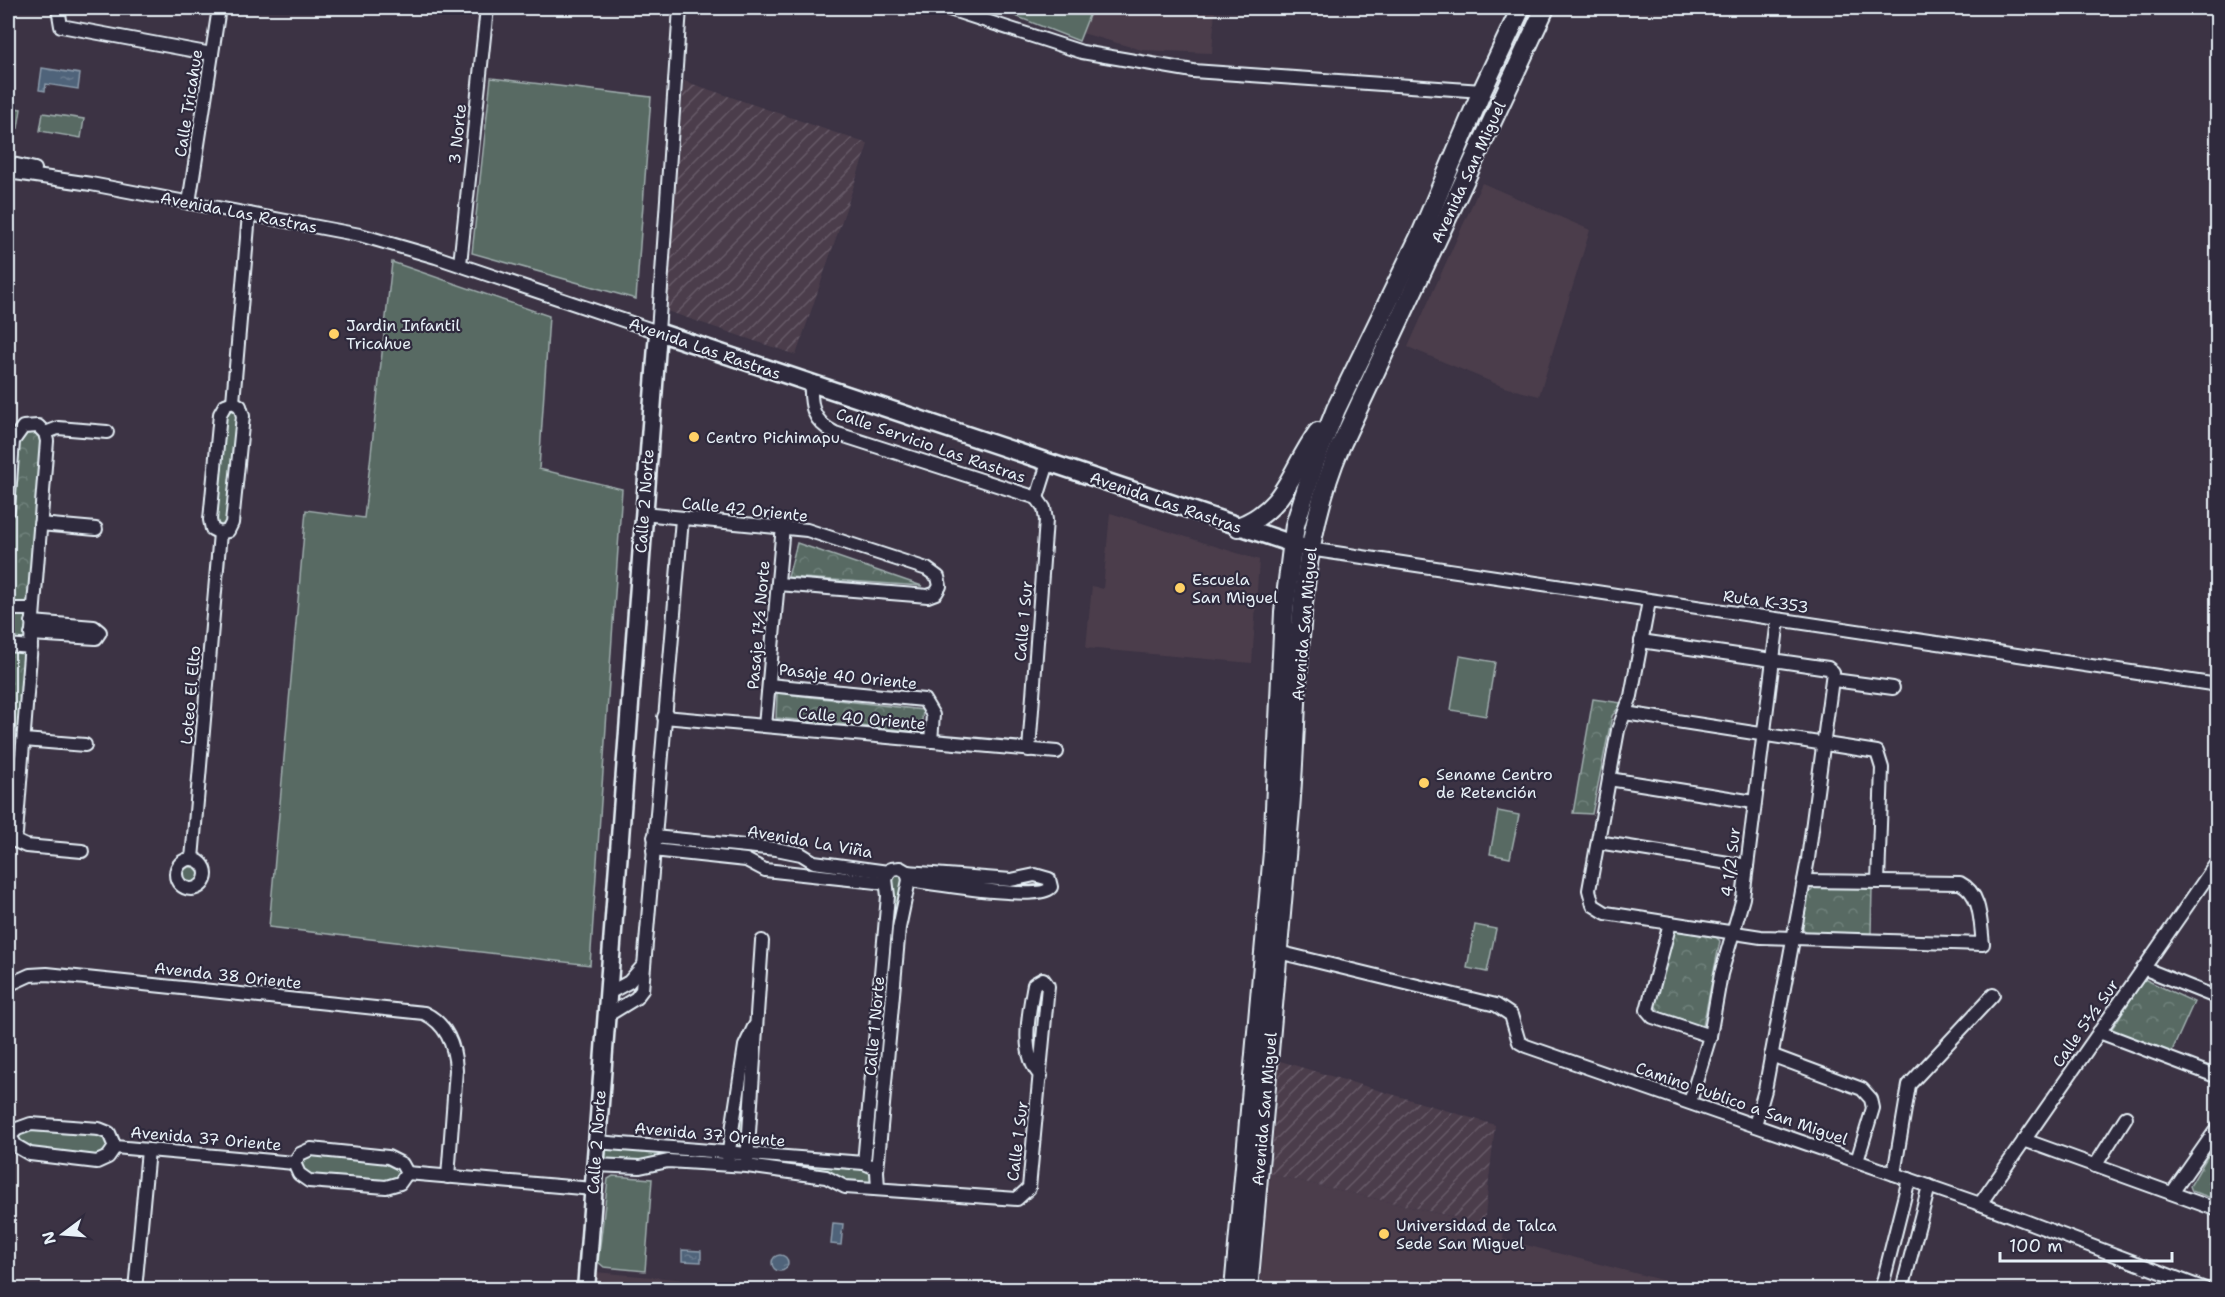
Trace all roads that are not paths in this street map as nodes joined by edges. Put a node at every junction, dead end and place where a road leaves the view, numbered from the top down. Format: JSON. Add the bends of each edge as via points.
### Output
{"nodes":[{"id":1,"x":58,"y":8,"type":"edge"},
{"id":2,"x":219,"y":8,"type":"edge"},
{"id":3,"x":488,"y":8,"type":"edge"},
{"id":4,"x":680,"y":8,"type":"edge"},
{"id":5,"x":946,"y":8,"type":"edge"},
{"id":6,"x":1521,"y":8,"type":"edge"},
{"id":7,"x":1545,"y":8,"type":"edge"},
{"id":8,"x":962,"y":10,"type":"edge"},
{"id":9,"x":212,"y":54,"type":"junction"},
{"id":10,"x":1507,"y":87,"type":"junction"},
{"id":11,"x":1482,"y":91,"type":"junction"},
{"id":12,"x":8,"y":163,"type":"edge"},
{"id":13,"x":8,"y":172,"type":"edge"},
{"id":14,"x":91,"y":184,"type":"junction"},
{"id":15,"x":189,"y":202,"type":"junction"},
{"id":16,"x":249,"y":214,"type":"junction"},
{"id":17,"x":460,"y":264,"type":"junction"},
{"id":18,"x":658,"y":332,"type":"junction"},
{"id":19,"x":811,"y":383,"type":"junction"},
{"id":20,"x":232,"y":402,"type":"junction"},
{"id":21,"x":1336,"y":410,"type":"junction"},
{"id":22,"x":107,"y":432,"type":"dead end"},
{"id":23,"x":45,"y":433,"type":"junction"},
{"id":24,"x":1048,"y":463,"type":"junction"},
{"id":25,"x":1037,"y":498,"type":"junction"},
{"id":26,"x":8,"y":510,"type":"edge"},
{"id":27,"x":643,"y":514,"type":"junction"},
{"id":28,"x":682,"y":519,"type":"junction"},
{"id":29,"x":40,"y":524,"type":"junction"},
{"id":30,"x":783,"y":526,"type":"junction"},
{"id":31,"x":1238,"y":526,"type":"junction"},
{"id":32,"x":96,"y":529,"type":"dead end"},
{"id":33,"x":220,"y":533,"type":"junction"},
{"id":34,"x":1300,"y":547,"type":"junction"},
{"id":35,"x":778,"y":584,"type":"junction"},
{"id":36,"x":1648,"y":601,"type":"junction"},
{"id":37,"x":8,"y":609,"type":"edge"},
{"id":38,"x":33,"y":609,"type":"junction"},
{"id":39,"x":1778,"y":620,"type":"junction"},
{"id":40,"x":1641,"y":641,"type":"junction"},
{"id":41,"x":8,"y":645,"type":"edge"},
{"id":42,"x":31,"y":647,"type":"junction"},
{"id":43,"x":1772,"y":660,"type":"junction"},
{"id":44,"x":1834,"y":680,"type":"junction"},
{"id":45,"x":769,"y":685,"type":"junction"},
{"id":46,"x":2217,"y":685,"type":"edge"},
{"id":47,"x":1893,"y":688,"type":"dead end"},
{"id":48,"x":1625,"y":713,"type":"junction"},
{"id":49,"x":664,"y":717,"type":"junction"},
{"id":50,"x":765,"y":726,"type":"junction"},
{"id":51,"x":1762,"y":734,"type":"junction"},
{"id":52,"x":24,"y":740,"type":"junction"},
{"id":53,"x":931,"y":741,"type":"junction"},
{"id":54,"x":1825,"y":742,"type":"junction"},
{"id":55,"x":85,"y":744,"type":"dead end"},
{"id":56,"x":1029,"y":750,"type":"junction"},
{"id":57,"x":1057,"y":753,"type":"dead end"},
{"id":58,"x":1610,"y":779,"type":"junction"},
{"id":59,"x":1754,"y":802,"type":"junction"},
{"id":60,"x":10,"y":842,"type":"edge"},
{"id":61,"x":1598,"y":842,"type":"junction"},
{"id":62,"x":653,"y":844,"type":"junction"},
{"id":63,"x":82,"y":851,"type":"dead end"},
{"id":64,"x":192,"y":859,"type":"dead end"},
{"id":65,"x":2217,"y":861,"type":"edge"},
{"id":66,"x":1747,"y":866,"type":"junction"},
{"id":67,"x":908,"y":879,"type":"junction"},
{"id":68,"x":887,"y":880,"type":"junction"},
{"id":69,"x":1804,"y":881,"type":"junction"},
{"id":70,"x":1878,"y":882,"type":"junction"},
{"id":71,"x":1670,"y":923,"type":"junction"},
{"id":72,"x":1733,"y":934,"type":"junction"},
{"id":73,"x":1794,"y":940,"type":"junction"},
{"id":74,"x":762,"y":941,"type":"dead end"},
{"id":75,"x":1278,"y":952,"type":"junction"},
{"id":76,"x":643,"y":966,"type":"junction"},
{"id":77,"x":2143,"y":968,"type":"junction"},
{"id":78,"x":8,"y":985,"type":"edge"},
{"id":79,"x":606,"y":994,"type":"junction"},
{"id":80,"x":2216,"y":995,"type":"edge"},
{"id":81,"x":1993,"y":996,"type":"dead end"},
{"id":82,"x":605,"y":1017,"type":"junction"},
{"id":83,"x":757,"y":1024,"type":"junction"},
{"id":84,"x":2099,"y":1032,"type":"junction"},
{"id":85,"x":1710,"y":1036,"type":"junction"},
{"id":86,"x":1771,"y":1055,"type":"junction"},
{"id":87,"x":1041,"y":1076,"type":"junction"},
{"id":88,"x":2217,"y":1077,"type":"edge"},
{"id":89,"x":1689,"y":1102,"type":"junction"},
{"id":90,"x":2127,"y":1117,"type":"dead end"},
{"id":91,"x":1755,"y":1125,"type":"junction"},
{"id":92,"x":2217,"y":1127,"type":"edge"},
{"id":93,"x":9,"y":1136,"type":"edge"},
{"id":94,"x":2024,"y":1140,"type":"junction"},
{"id":95,"x":596,"y":1142,"type":"junction"},
{"id":96,"x":115,"y":1147,"type":"junction"},
{"id":97,"x":148,"y":1150,"type":"junction"},
{"id":98,"x":729,"y":1150,"type":"junction"},
{"id":99,"x":747,"y":1160,"type":"junction"},
{"id":100,"x":820,"y":1160,"type":"junction"},
{"id":101,"x":1857,"y":1161,"type":"junction"},
{"id":102,"x":294,"y":1163,"type":"junction"},
{"id":103,"x":864,"y":1163,"type":"junction"},
{"id":104,"x":595,"y":1165,"type":"junction"},
{"id":105,"x":727,"y":1166,"type":"junction"},
{"id":106,"x":2095,"y":1166,"type":"junction"},
{"id":107,"x":877,"y":1171,"type":"junction"},
{"id":108,"x":407,"y":1173,"type":"junction"},
{"id":109,"x":1894,"y":1174,"type":"junction"},
{"id":110,"x":820,"y":1176,"type":"junction"},
{"id":111,"x":447,"y":1177,"type":"junction"},
{"id":112,"x":1909,"y":1179,"type":"junction"},
{"id":113,"x":1929,"y":1186,"type":"junction"},
{"id":114,"x":593,"y":1189,"type":"junction"},
{"id":115,"x":878,"y":1190,"type":"junction"},
{"id":116,"x":2172,"y":1194,"type":"junction"},
{"id":117,"x":1011,"y":1200,"type":"joint"},
{"id":118,"x":1980,"y":1204,"type":"junction"},
{"id":119,"x":2217,"y":1210,"type":"edge"},
{"id":120,"x":135,"y":1290,"type":"edge"},
{"id":121,"x":586,"y":1290,"type":"edge"},
{"id":122,"x":1234,"y":1290,"type":"edge"},
{"id":123,"x":1248,"y":1290,"type":"edge"},
{"id":124,"x":1881,"y":1290,"type":"edge"},
{"id":125,"x":1902,"y":1290,"type":"edge"},
{"id":126,"x":2208,"y":1290,"type":"edge"}],
"edges":[{"from":1,"to":9,"type":"street","via":[[61,26]]},
{"from":2,"to":9,"type":"street","name":"Calle Tricahue"},
{"from":3,"to":17,"type":"street","name":"3 Norte"},
{"from":4,"to":18,"type":"street","name":"Calle 2 Norte"},
{"from":5,"to":8,"type":"street"},
{"from":6,"to":11,"type":"highway","name":"Avenida San Miguel"},
{"from":7,"to":10,"type":"highway","name":"Avenida San Miguel"},
{"from":8,"to":11,"type":"street","via":[[1082,52],[1193,71]]},
{"from":9,"to":15,"type":"street","name":"Calle Tricahue"},
{"from":10,"to":11,"type":"highway"},
{"from":10,"to":34,"type":"highway","name":"Avenida San Miguel","via":[[1336,456]]},
{"from":11,"to":21,"type":"highway","name":"Avenida San Miguel","via":[[1426,222]]},
{"from":12,"to":14,"type":"street","name":"Avenida Las Rastras"},
{"from":13,"to":14,"type":"street","name":"Avenida Las Rastras"},
{"from":14,"to":15,"type":"street","name":"Avenida Las Rastras"},
{"from":15,"to":16,"type":"street","name":"Avenida Las Rastras"},
{"from":16,"to":17,"type":"street","name":"Avenida Las Rastras","via":[[360,235]]},
{"from":16,"to":20,"type":"street","name":"Loteo El Elto"},
{"from":17,"to":18,"type":"street","name":"Avenida Las Rastras"},
{"from":18,"to":19,"type":"main road","name":"Avenida Las Rastras"},
{"from":18,"to":27,"type":"main road","name":"Calle 2 Norte"},
{"from":19,"to":24,"type":"main road","name":"Avenida Las Rastras"},
{"from":19,"to":25,"type":"street","name":"Calle Servicio Las Rastras","via":[[812,412],[828,429]]},
{"from":20,"to":33,"type":"street","name":"Loteo El Elto","via":[[220,414],[210,520],[212,529]]},
{"from":20,"to":33,"type":"street","name":"Loteo El Elto","via":[[240,406],[243,416],[232,523],[228,531]]},
{"from":21,"to":31,"type":"highway","via":[[1307,448],[1276,503],[1256,520]]},
{"from":21,"to":34,"type":"highway","name":"Avenida San Miguel","via":[[1309,480]]},
{"from":22,"to":23,"type":"street","via":[[58,428]]},
{"from":23,"to":26,"type":"street","via":[[38,426],[28,425],[15,435]]},
{"from":23,"to":29,"type":"street"},
{"from":24,"to":25,"type":"street","name":"Calle Servicio Las Rastras"},
{"from":24,"to":31,"type":"main road","name":"Avenida Las Rastras"},
{"from":25,"to":56,"type":"street","name":"Calle 1 Sur","via":[[1046,520]]},
{"from":27,"to":28,"type":"street","name":"Calle 42 Oriente"},
{"from":27,"to":79,"type":"main road","name":"Calle 2 Norte"},
{"from":28,"to":30,"type":"street","name":"Calle 42 Oriente"},
{"from":28,"to":49,"type":"street"},
{"from":29,"to":32,"type":"street"},
{"from":29,"to":38,"type":"street"},
{"from":30,"to":35,"type":"street","name":"Pasaje 1½ Norte"},
{"from":30,"to":35,"type":"street","name":"Calle 42 Oriente","via":[[807,530],[927,569],[940,582],[939,590],[928,596]]},
{"from":31,"to":34,"type":"main road","name":"Avenida Las Rastras"},
{"from":33,"to":64,"type":"street","name":"Loteo El Elto"},
{"from":34,"to":36,"type":"street","name":"Ruta K-353"},
{"from":34,"to":75,"type":"highway","name":"Avenida San Miguel"},
{"from":34,"to":122,"type":"highway","name":"Avenida San Miguel","via":[[1284,612],[1273,852]]},
{"from":35,"to":45,"type":"street","name":"Pasaje 1½ Norte"},
{"from":36,"to":39,"type":"street","name":"Ruta K-353"},
{"from":36,"to":40,"type":"street"},
{"from":37,"to":38,"type":"street"},
{"from":38,"to":42,"type":"street"},
{"from":39,"to":43,"type":"street","name":"4 1/2 Sur"},
{"from":39,"to":46,"type":"street","name":"Ruta K-353"},
{"from":40,"to":43,"type":"street"},
{"from":40,"to":48,"type":"street"},
{"from":41,"to":42,"type":"street"},
{"from":42,"to":52,"type":"street"},
{"from":43,"to":44,"type":"street","via":[[1828,668]]},
{"from":43,"to":51,"type":"street","name":"4 1/2 Sur"},
{"from":44,"to":47,"type":"street"},
{"from":44,"to":54,"type":"street"},
{"from":45,"to":50,"type":"street","name":"Pasaje 1½ Norte"},
{"from":45,"to":53,"type":"street","name":"Pasaje 40 Oriente","via":[[924,700],[933,715]]},
{"from":48,"to":51,"type":"street"},
{"from":48,"to":58,"type":"street","via":[[1618,730]]},
{"from":49,"to":50,"type":"street","name":"Calle 40 Oriente"},
{"from":49,"to":62,"type":"street"},
{"from":50,"to":53,"type":"street","name":"Calle 40 Oriente"},
{"from":51,"to":54,"type":"street"},
{"from":51,"to":59,"type":"street","name":"4 1/2 Sur"},
{"from":52,"to":55,"type":"street"},
{"from":52,"to":60,"type":"street","via":[[16,833]]},
{"from":53,"to":56,"type":"street","name":"Calle 40 Oriente"},
{"from":54,"to":69,"type":"street"},
{"from":54,"to":70,"type":"street","via":[[1877,752],[1882,768]]},
{"from":56,"to":57,"type":"street","name":"Calle 40 Oriente"},
{"from":58,"to":59,"type":"street"},
{"from":58,"to":61,"type":"street"},
{"from":59,"to":66,"type":"street","name":"4 1/2 Sur"},
{"from":60,"to":63,"type":"street"},
{"from":61,"to":66,"type":"street"},
{"from":61,"to":71,"type":"street","via":[[1589,890],[1593,905],[1606,913]]},
{"from":62,"to":68,"type":"street","name":"Avenida La Viña","via":[[736,858],[774,872]]},
{"from":62,"to":68,"type":"street","name":"Avenida La Viña","via":[[776,849]]},
{"from":62,"to":76,"type":"street"},
{"from":65,"to":77,"type":"street","name":"Calle 5½ Sur"},
{"from":66,"to":72,"type":"street","name":"4 1/2 Sur"},
{"from":67,"to":67,"type":"street","via":[[1012,893],[1044,893],[1051,887],[1049,879],[1040,875],[1011,880]]},
{"from":67,"to":68,"type":"street","via":[[896,891]]},
{"from":67,"to":68,"type":"street","via":[[900,868]]},
{"from":67,"to":107,"type":"street","name":"Calle 1 Norte","via":[[899,928]]},
{"from":68,"to":103,"type":"street","name":"Calle 1 Norte"},
{"from":69,"to":70,"type":"street"},
{"from":69,"to":73,"type":"street"},
{"from":70,"to":73,"type":"street","via":[[1960,883],[1970,888],[1978,904],[1983,944]]},
{"from":71,"to":72,"type":"street"},
{"from":71,"to":85,"type":"street","via":[[1647,1010],[1653,1017]]},
{"from":72,"to":73,"type":"street"},
{"from":72,"to":85,"type":"street","name":"4 1/2 Sur"},
{"from":73,"to":86,"type":"street"},
{"from":74,"to":83,"type":"street"},
{"from":75,"to":89,"type":"street","name":"Camino Publico a San Miguel","via":[[1496,1005],[1511,1015],[1519,1042],[1526,1046]]},
{"from":75,"to":123,"type":"highway","name":"Avenida San Miguel"},
{"from":76,"to":79,"type":"street","via":[[629,982]]},
{"from":76,"to":82,"type":"street","via":[[639,994]]},
{"from":77,"to":80,"type":"street"},
{"from":77,"to":84,"type":"street","name":"Calle 5½ Sur"},
{"from":78,"to":111,"type":"street","name":"Avenda 38 Oriente","via":[[30,975],[47,974],[411,1010],[430,1016],[442,1026],[453,1046],[456,1070]]},
{"from":79,"to":82,"type":"main road","name":"Calle 2 Norte"},
{"from":81,"to":109,"type":"street","via":[[1909,1085]]},
{"from":82,"to":95,"type":"main road","name":"Calle 2 Norte"},
{"from":83,"to":98,"type":"street","via":[[746,1046]]},
{"from":83,"to":99,"type":"street"},
{"from":84,"to":88,"type":"street"},
{"from":84,"to":94,"type":"street","name":"Calle 5½ Sur"},
{"from":85,"to":89,"type":"street","name":"4 1/2 Sur"},
{"from":86,"to":91,"type":"street"},
{"from":86,"to":101,"type":"street","via":[[1862,1089],[1871,1099],[1873,1108]]},
{"from":87,"to":87,"type":"street","name":"Calle 1 Sur","via":[[1048,986],[1043,979],[1034,984],[1028,1050],[1032,1067]]},
{"from":87,"to":117,"type":"street","name":"Calle 1 Sur","via":[[1029,1188],[1022,1197]]},
{"from":89,"to":91,"type":"street","name":"Camino Publico a San Miguel"},
{"from":90,"to":106,"type":"street"},
{"from":91,"to":101,"type":"street","name":"Camino Publico a San Miguel"},
{"from":92,"to":116,"type":"street"},
{"from":93,"to":96,"type":"street","name":"Avenida 37 Oriente","via":[[16,1146],[30,1154],[97,1162]]},
{"from":93,"to":96,"type":"street","name":"Avenida 37 Oriente","via":[[31,1124],[99,1128],[109,1133]]},
{"from":94,"to":106,"type":"street"},
{"from":94,"to":118,"type":"street","name":"Calle 5½ Sur"},
{"from":95,"to":98,"type":"street","name":"Avenida 37 Oriente"},
{"from":95,"to":104,"type":"main road","name":"Calle 2 Norte"},
{"from":96,"to":97,"type":"street","name":"Avenida 37 Oriente"},
{"from":97,"to":102,"type":"street","name":"Avenida 37 Oriente"},
{"from":97,"to":120,"type":"street"},
{"from":98,"to":99,"type":"street","name":"Avenida 37 Oriente"},
{"from":98,"to":105,"type":"street"},
{"from":99,"to":100,"type":"street","name":"Avenida 37 Oriente"},
{"from":99,"to":105,"type":"street","name":"Avenida 37 Oriente"},
{"from":99,"to":110,"type":"street","name":"Avenida 37 Oriente"},
{"from":100,"to":103,"type":"street","name":"Avenida 37 Oriente"},
{"from":100,"to":110,"type":"street"},
{"from":101,"to":109,"type":"street","name":"Camino Publico a San Miguel"},
{"from":102,"to":108,"type":"street","name":"Avenida 37 Oriente","via":[[305,1151],[322,1150],[388,1157],[402,1164]]},
{"from":102,"to":108,"type":"street","name":"Avenida 37 Oriente","via":[[299,1174],[309,1181],[386,1187],[400,1184]]},
{"from":103,"to":107,"type":"street","name":"Avenida 37 Oriente"},
{"from":104,"to":105,"type":"street","name":"Avenida 37 Oriente","via":[[640,1167],[668,1161]]},
{"from":104,"to":114,"type":"main road","name":"Calle 2 Norte"},
{"from":106,"to":116,"type":"street"},
{"from":107,"to":115,"type":"street"},
{"from":108,"to":111,"type":"street","name":"Avenida 37 Oriente"},
{"from":109,"to":112,"type":"street","name":"Camino Publico a San Miguel"},
{"from":110,"to":115,"type":"street","name":"Avenida 37 Oriente","via":[[845,1187]]},
{"from":111,"to":114,"type":"street","name":"Avenida 37 Oriente"},
{"from":112,"to":113,"type":"street","name":"Camino Publico a San Miguel"},
{"from":112,"to":124,"type":"street"},
{"from":113,"to":118,"type":"street","name":"Camino Publico a San Miguel"},
{"from":113,"to":125,"type":"street"},
{"from":114,"to":121,"type":"main road","name":"Calle 2 Norte"},
{"from":115,"to":117,"type":"street","name":"Avenida 37 Oriente"},
{"from":116,"to":119,"type":"street"},
{"from":118,"to":126,"type":"street","name":"Camino Publico a San Miguel"}]}
